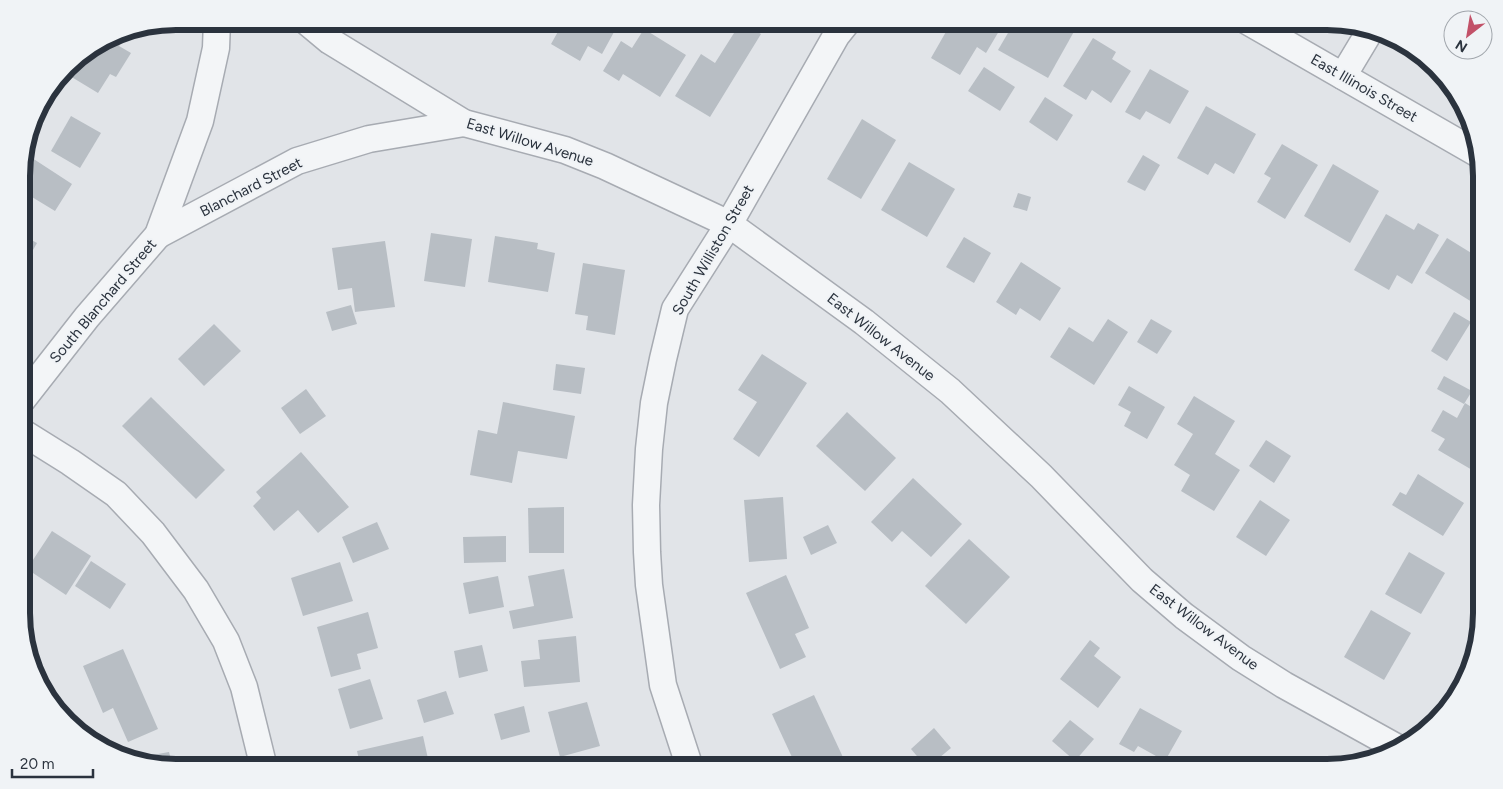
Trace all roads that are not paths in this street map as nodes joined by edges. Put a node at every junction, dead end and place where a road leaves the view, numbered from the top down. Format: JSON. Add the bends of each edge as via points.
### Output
{"nodes":[{"id":1,"x":217,"y":30,"type":"edge"},
{"id":2,"x":317,"y":30,"type":"edge"},
{"id":3,"x":841,"y":30,"type":"edge"},
{"id":4,"x":1263,"y":30,"type":"edge"},
{"id":5,"x":1367,"y":36,"type":"edge"},
{"id":6,"x":1343,"y":76,"type":"junction"},
{"id":7,"x":464,"y":123,"type":"junction"},
{"id":8,"x":1471,"y":150,"type":"edge"},
{"id":9,"x":729,"y":224,"type":"junction"},
{"id":10,"x":158,"y":235,"type":"junction"},
{"id":11,"x":30,"y":390,"type":"edge"},
{"id":12,"x":30,"y":437,"type":"edge"},
{"id":13,"x":1390,"y":745,"type":"edge"},
{"id":14,"x":262,"y":759,"type":"edge"},
{"id":15,"x":687,"y":759,"type":"edge"}],
"edges":[{"from":1,"to":10,"type":"street","name":"South Blanchard Street","via":[[216,48],[200,121]]},
{"from":2,"to":7,"type":"street","name":"East Willow Avenue"},
{"from":3,"to":9,"type":"street","name":"South Williston Street"},
{"from":4,"to":6,"type":"street","name":"East Illinois Street"},
{"from":5,"to":6,"type":"street"},
{"from":6,"to":8,"type":"street","name":"East Illinois Street"},
{"from":7,"to":9,"type":"street","name":"East Willow Avenue","via":[[565,150]]},
{"from":7,"to":10,"type":"street","name":"Blanchard Street","via":[[369,139],[297,161]]},
{"from":9,"to":13,"type":"street","name":"East Willow Avenue","via":[[864,322],[950,391],[1041,476],[1142,580],[1184,616],[1241,658]]},
{"from":9,"to":15,"type":"street","name":"South Williston Street","via":[[676,309],[661,368],[649,449],[646,506],[649,585],[663,685]]},
{"from":10,"to":11,"type":"street","name":"South Blanchard Street"},
{"from":12,"to":14,"type":"street","via":[[116,494],[153,533],[196,590],[226,640],[244,687]]}]}
